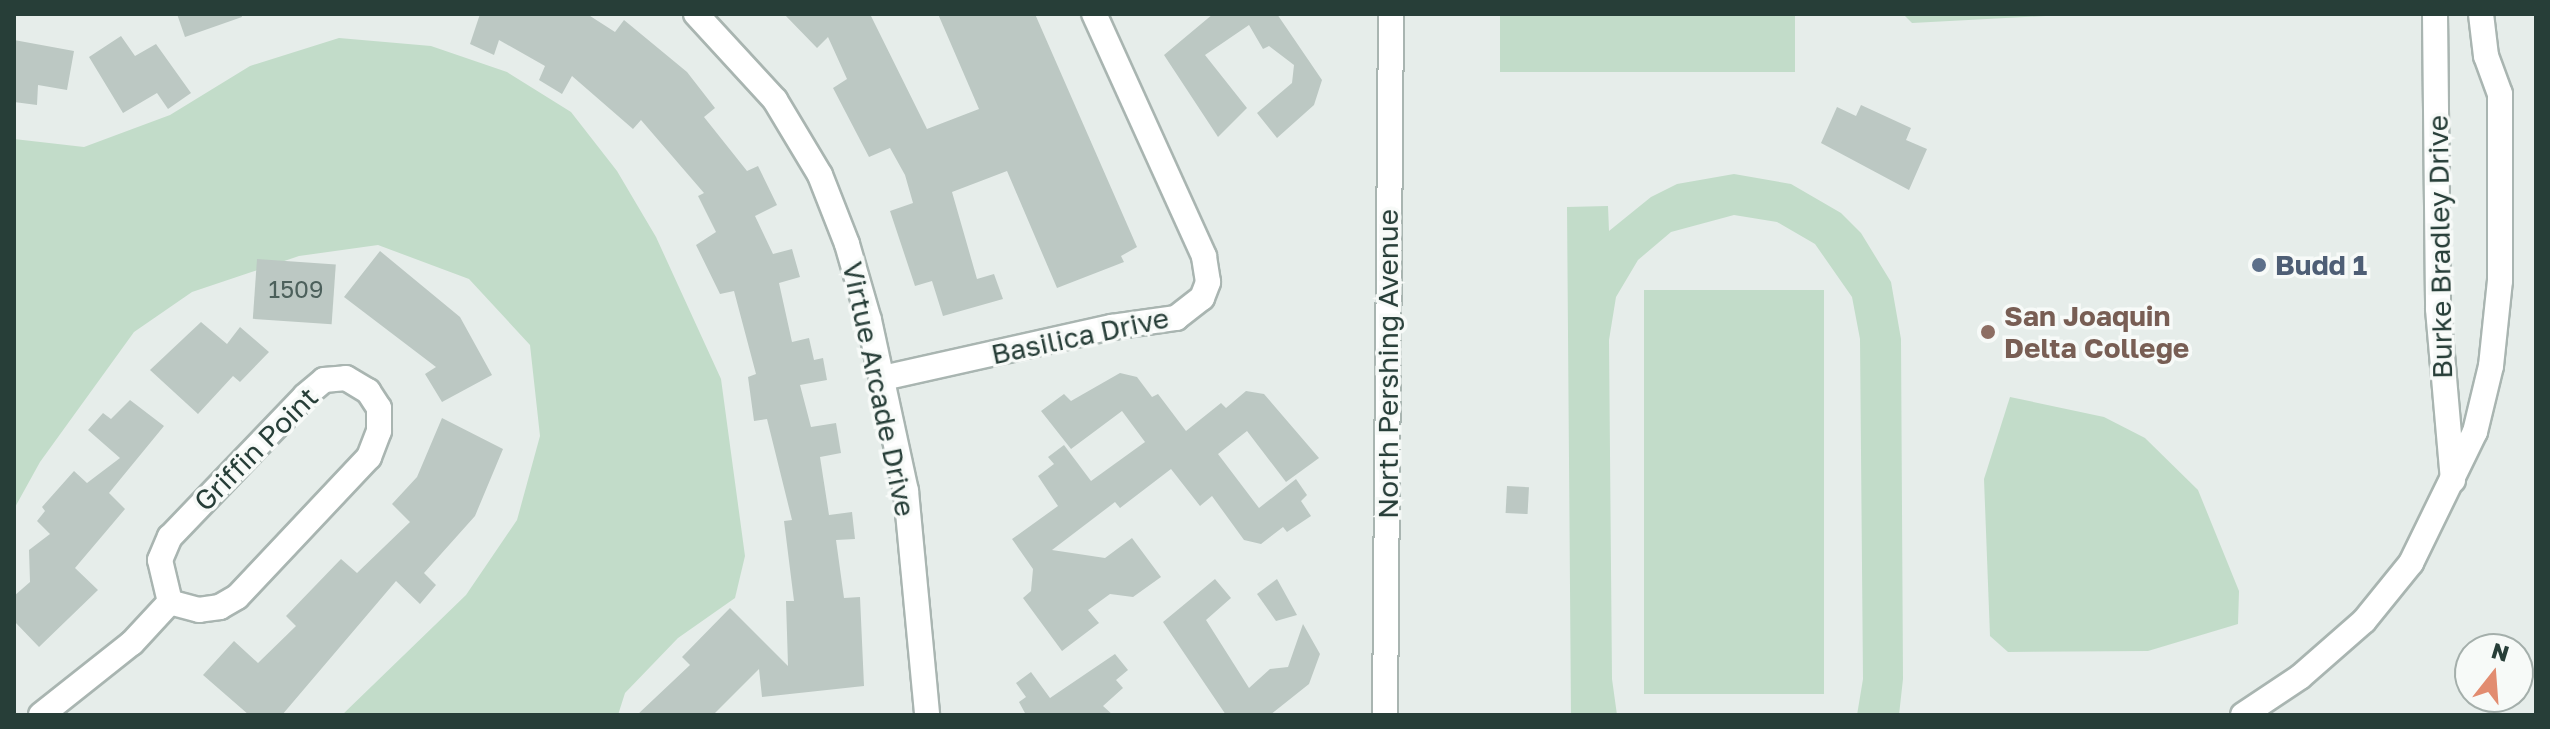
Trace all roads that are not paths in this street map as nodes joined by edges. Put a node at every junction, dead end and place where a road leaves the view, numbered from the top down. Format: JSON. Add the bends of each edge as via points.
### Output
{"nodes":[{"id":1,"x":696,"y":14,"type":"edge"},
{"id":2,"x":1094,"y":14,"type":"edge"},
{"id":3,"x":1391,"y":14,"type":"edge"},
{"id":4,"x":2435,"y":14,"type":"edge"},
{"id":5,"x":2481,"y":14,"type":"edge"},
{"id":6,"x":883,"y":378,"type":"junction"},
{"id":7,"x":2453,"y":480,"type":"junction"},
{"id":8,"x":170,"y":602,"type":"junction"},
{"id":9,"x":41,"y":715,"type":"edge"},
{"id":10,"x":927,"y":715,"type":"edge"},
{"id":11,"x":1385,"y":715,"type":"edge"},
{"id":12,"x":2243,"y":715,"type":"edge"}],
"edges":[{"from":1,"to":6,"type":"street","name":"Virtue Arcade Drive","via":[[775,100],[820,175],[847,244]]},
{"from":2,"to":6,"type":"street","name":"Basilica Drive","via":[[1204,256],[1208,282],[1202,298],[1176,318]]},
{"from":3,"to":11,"type":"street","name":"North Pershing Avenue"},
{"from":4,"to":7,"type":"street","name":"Burke Bradley Drive","via":[[2438,309]]},
{"from":5,"to":7,"type":"street","name":"Burke Bradley Drive","via":[[2486,56],[2500,94],[2500,281],[2491,366],[2475,432]]},
{"from":6,"to":10,"type":"street","name":"Virtue Arcade Drive","via":[[906,491]]},
{"from":7,"to":12,"type":"street","name":"Burke Bradley Drive","via":[[2411,563],[2364,621],[2300,677]]},
{"from":8,"to":8,"type":"street","name":"Griffin Point","via":[[199,610],[237,597],[369,457],[379,431],[379,408],[368,391],[346,378],[324,380],[170,537],[160,560]]},
{"from":8,"to":9,"type":"street","via":[[132,643]]}]}
